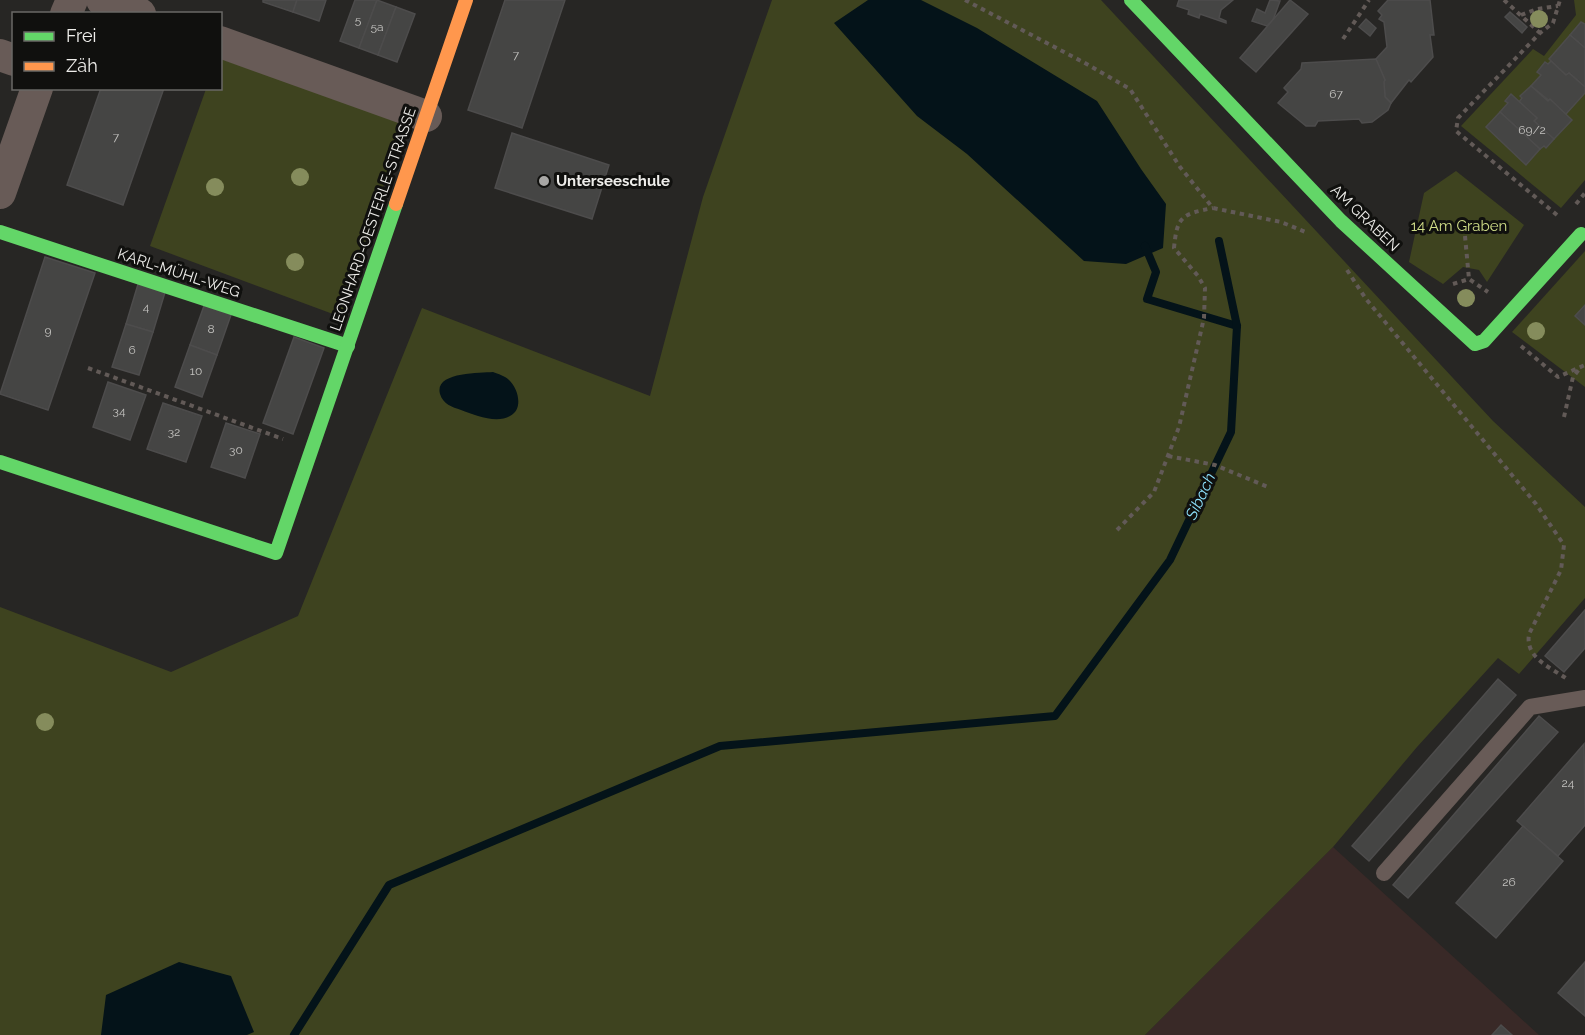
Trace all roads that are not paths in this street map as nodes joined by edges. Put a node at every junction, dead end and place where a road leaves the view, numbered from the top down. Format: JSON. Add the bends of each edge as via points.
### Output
{"nodes":[{"id":1,"x":102,"y":0,"type":"edge"},
{"id":2,"x":466,"y":0,"type":"edge"},
{"id":3,"x":1131,"y":0,"type":"edge"},
{"id":4,"x":135,"y":12,"type":"edge"},
{"id":5,"x":222,"y":43,"type":"edge"},
{"id":6,"x":36,"y":90,"type":"edge"},
{"id":7,"x":426,"y":116,"type":"junction"},
{"id":8,"x":0,"y":193,"type":"edge"},
{"id":9,"x":0,"y":232,"type":"edge"},
{"id":10,"x":1581,"y":234,"type":"dead end"},
{"id":11,"x":348,"y":346,"type":"junction"},
{"id":12,"x":0,"y":462,"type":"edge"},
{"id":13,"x":1585,"y":698,"type":"edge"},
{"id":14,"x":1384,"y":873,"type":"dead end"}],
"edges":[{"from":1,"to":4,"type":"street"},
{"from":2,"to":7,"type":"street","name":"LEONHARD-OESTERLE-STRASSE"},
{"from":3,"to":10,"type":"street","name":"AM GRABEN","via":[[1341,221],[1475,344],[1484,341]]},
{"from":5,"to":7,"type":"street"},
{"from":6,"to":8,"type":"street"},
{"from":7,"to":11,"type":"street","name":"LEONHARD-OESTERLE-STRASSE"},
{"from":9,"to":11,"type":"street","name":"KARL-MÜHL-WEG"},
{"from":11,"to":12,"type":"street","name":"LEONHARD-OESTERLE-STRASSE","via":[[276,553]]},
{"from":13,"to":14,"type":"lane","via":[[1530,707]]}]}
